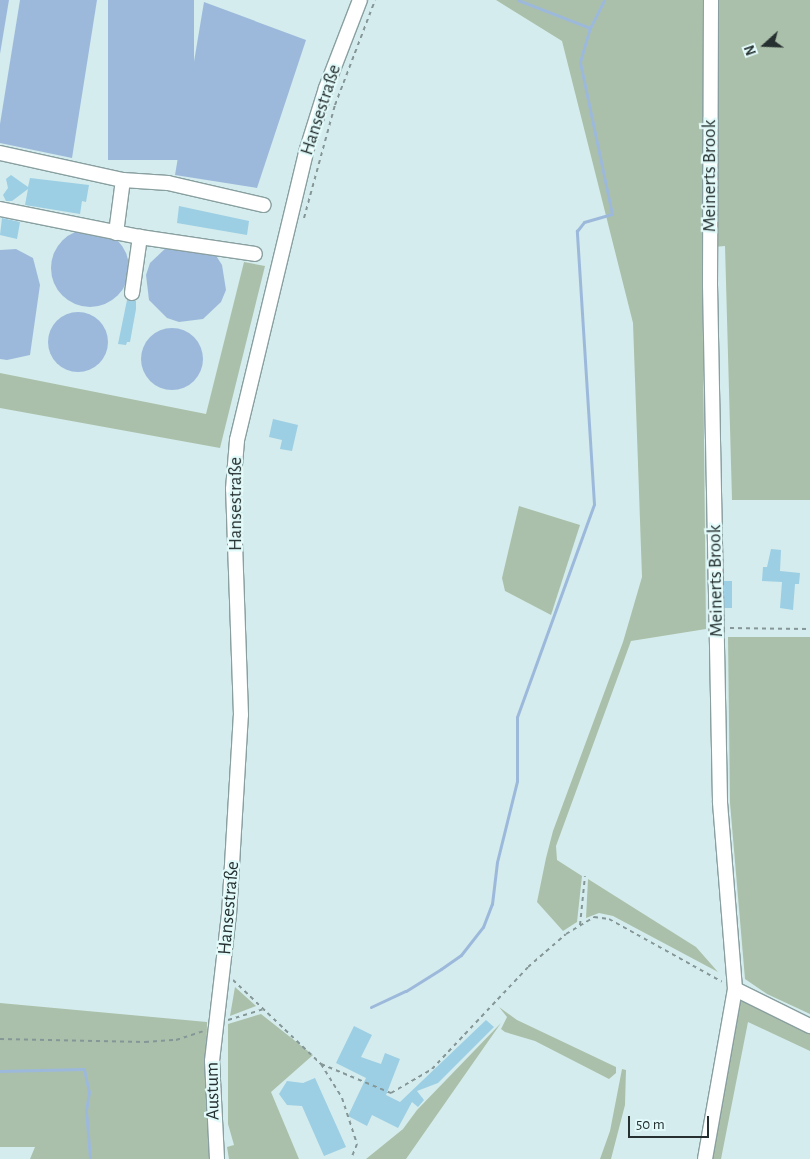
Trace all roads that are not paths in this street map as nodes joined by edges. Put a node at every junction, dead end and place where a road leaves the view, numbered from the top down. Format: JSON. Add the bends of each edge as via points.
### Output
{"nodes":[{"id":1,"x":360,"y":0,"type":"edge"},
{"id":2,"x":711,"y":0,"type":"edge"},
{"id":3,"x":0,"y":153,"type":"edge"},
{"id":4,"x":123,"y":180,"type":"junction"},
{"id":5,"x":263,"y":205,"type":"dead end"},
{"id":6,"x":0,"y":209,"type":"edge"},
{"id":7,"x":116,"y":232,"type":"junction"},
{"id":8,"x":140,"y":237,"type":"junction"},
{"id":9,"x":255,"y":254,"type":"dead end"},
{"id":10,"x":132,"y":293,"type":"dead end"},
{"id":11,"x":735,"y":989,"type":"junction"},
{"id":12,"x":220,"y":1022,"type":"joint"},
{"id":13,"x":810,"y":1026,"type":"edge"},
{"id":14,"x":216,"y":1159,"type":"edge"},
{"id":15,"x":705,"y":1159,"type":"edge"}],
"edges":[{"from":1,"to":12,"type":"street","name":"Hansestraße","via":[[326,88],[306,152],[237,440],[233,488],[241,724]]},
{"from":2,"to":11,"type":"street","name":"Meinerts Brook","via":[[710,284],[720,802]]},
{"from":3,"to":4,"type":"street"},
{"from":4,"to":5,"type":"street","via":[[168,184]]},
{"from":4,"to":7,"type":"street"},
{"from":6,"to":7,"type":"street"},
{"from":7,"to":8,"type":"street"},
{"from":8,"to":9,"type":"street"},
{"from":8,"to":10,"type":"street"},
{"from":11,"to":13,"type":"street"},
{"from":11,"to":15,"type":"street","name":"Meinerts Brook"},
{"from":12,"to":14,"type":"street","name":"Austum","via":[[212,1098]]}]}
